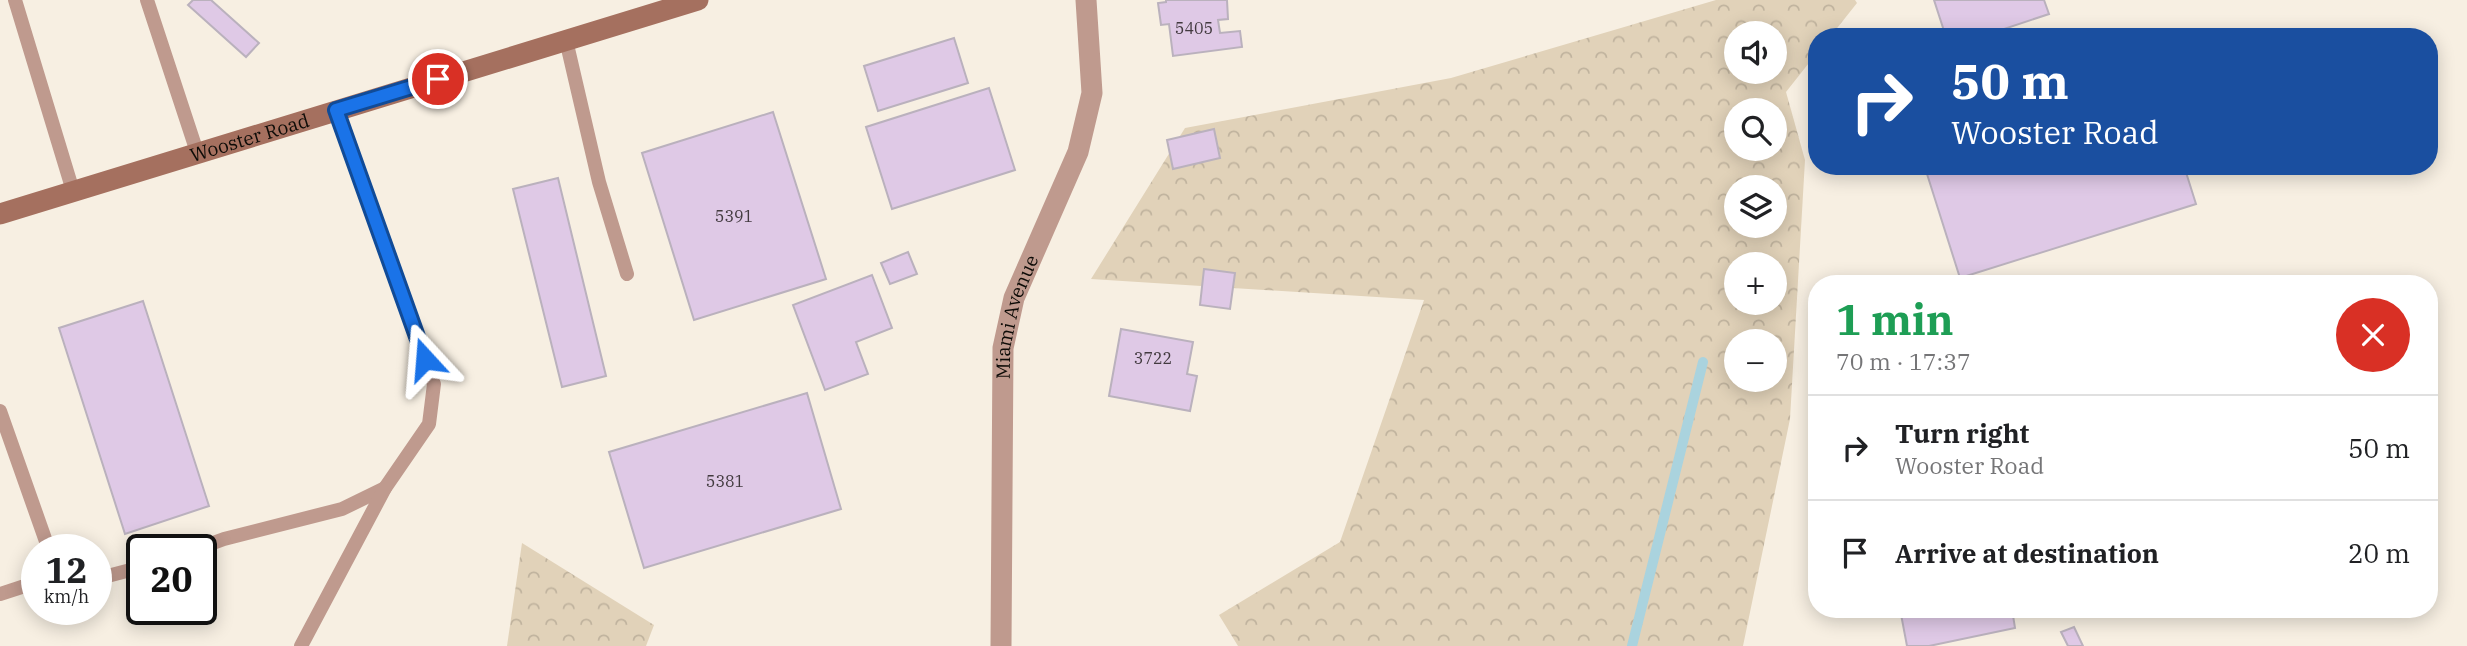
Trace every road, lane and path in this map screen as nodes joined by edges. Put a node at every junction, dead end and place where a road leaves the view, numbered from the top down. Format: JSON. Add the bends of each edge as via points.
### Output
{"nodes":[{"id":1,"x":15,"y":0,"type":"edge"},
{"id":2,"x":147,"y":0,"type":"edge"},
{"id":3,"x":698,"y":0,"type":"edge"},
{"id":4,"x":1086,"y":0,"type":"edge"},
{"id":5,"x":566,"y":40,"type":"junction"},
{"id":6,"x":336,"y":110,"type":"junction"},
{"id":7,"x":197,"y":152,"type":"junction"},
{"id":8,"x":73,"y":191,"type":"junction"},
{"id":9,"x":0,"y":214,"type":"edge"},
{"id":10,"x":627,"y":274,"type":"dead end"},
{"id":11,"x":0,"y":411,"type":"edge"},
{"id":12,"x":385,"y":488,"type":"junction"},
{"id":13,"x":43,"y":534,"type":"edge"},
{"id":14,"x":217,"y":544,"type":"edge"},
{"id":15,"x":21,"y":587,"type":"edge"},
{"id":16,"x":0,"y":594,"type":"edge"},
{"id":17,"x":301,"y":646,"type":"edge"},
{"id":18,"x":1001,"y":646,"type":"edge"}],
"edges":[{"from":1,"to":8,"type":"lane"},
{"from":2,"to":7,"type":"lane"},
{"from":3,"to":5,"type":"street","name":"Wooster Road"},
{"from":4,"to":18,"type":"street","name":"Miami Avenue","via":[[1093,93],[1078,152],[1014,298],[1003,348]]},
{"from":5,"to":6,"type":"street","name":"Wooster Road"},
{"from":5,"to":10,"type":"lane","via":[[599,182]]},
{"from":6,"to":7,"type":"street","name":"Wooster Road"},
{"from":6,"to":12,"type":"lane","via":[[434,384],[429,424]]},
{"from":7,"to":8,"type":"street","name":"Wooster Road"},
{"from":8,"to":9,"type":"street","name":"Wooster Road"},
{"from":11,"to":13,"type":"lane"},
{"from":12,"to":14,"type":"lane","via":[[342,509]]},
{"from":12,"to":17,"type":"lane"},
{"from":15,"to":16,"type":"lane"}]}
